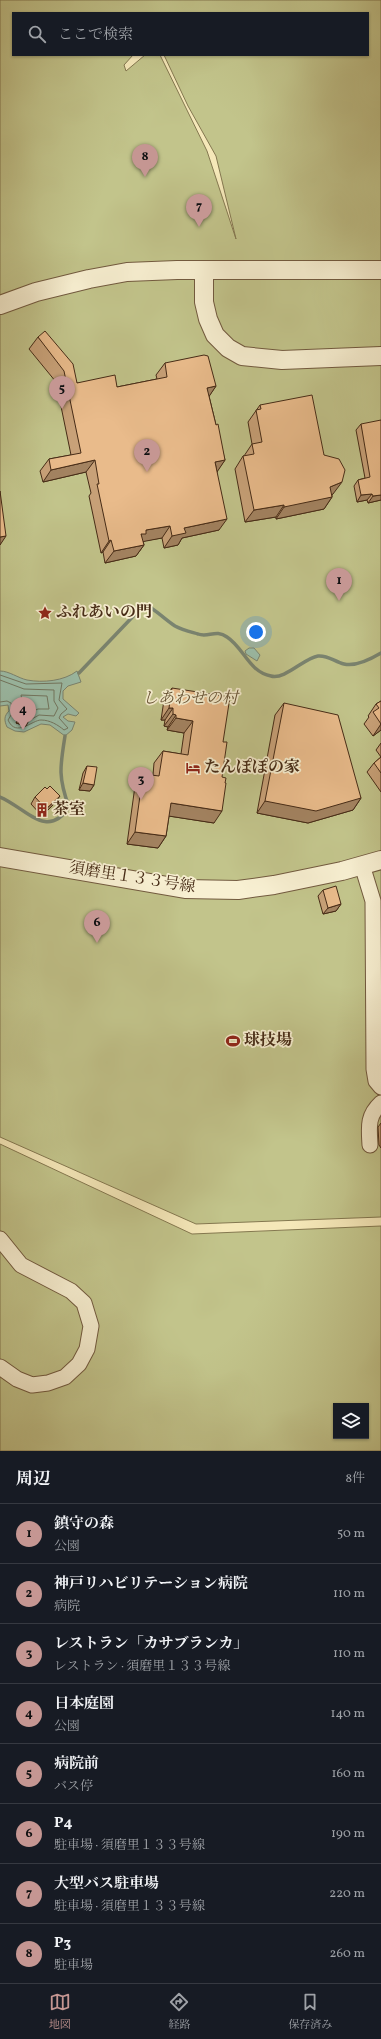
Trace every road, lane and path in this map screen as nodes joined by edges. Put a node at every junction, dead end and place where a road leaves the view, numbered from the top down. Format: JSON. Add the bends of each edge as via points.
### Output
{"nodes":[{"id":1,"x":204,"y":270,"type":"junction"},
{"id":2,"x":381,"y":270,"type":"edge"},
{"id":3,"x":0,"y":305,"type":"edge"},
{"id":4,"x":381,"y":356,"type":"edge"},
{"id":5,"x":0,"y":857,"type":"edge"},
{"id":6,"x":381,"y":860,"type":"edge"},
{"id":7,"x":362,"y":865,"type":"junction"},
{"id":8,"x":378,"y":1066,"type":"edge"},
{"id":9,"x":381,"y":1087,"type":"edge"},
{"id":10,"x":381,"y":1103,"type":"edge"},
{"id":11,"x":370,"y":1145,"type":"dead end"},
{"id":12,"x":0,"y":1239,"type":"edge"},
{"id":13,"x":0,"y":1366,"type":"edge"}],
"edges":[{"from":1,"to":2,"type":"street"},
{"from":1,"to":3,"type":"street","via":[[127,272],[36,292]]},
{"from":1,"to":4,"type":"street","via":[[204,302],[215,335],[228,348],[242,356],[282,360]]},
{"from":5,"to":7,"type":"street","name":"須磨里１３３号線","via":[[186,889],[238,890],[274,886]]},
{"from":6,"to":7,"type":"street","name":"須磨里１３３号線"},
{"from":7,"to":8,"type":"street","via":[[373,901]]},
{"from":8,"to":9,"type":"street","via":[[376,1081]]},
{"from":10,"to":11,"type":"street","via":[[369,1120]]},
{"from":12,"to":13,"type":"street","via":[[21,1265],[71,1291],[84,1303],[91,1326],[87,1349],[78,1364],[65,1377],[32,1385],[17,1379]]}]}
